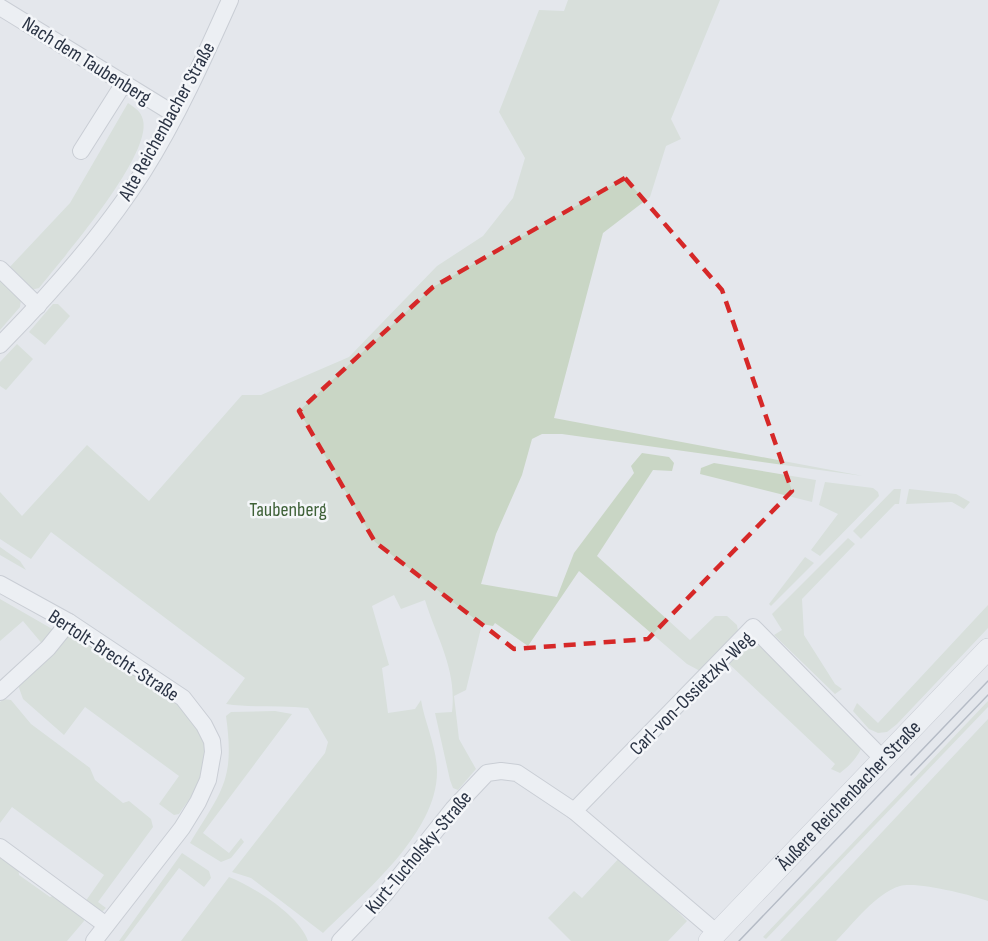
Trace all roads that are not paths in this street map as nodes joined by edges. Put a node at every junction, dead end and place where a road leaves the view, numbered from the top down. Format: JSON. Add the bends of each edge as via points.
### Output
{"nodes":[{"id":1,"x":230,"y":0,"type":"edge"},
{"id":2,"x":8,"y":6,"type":"edge"},
{"id":3,"x":124,"y":83,"type":"junction"},
{"id":4,"x":174,"y":114,"type":"junction"},
{"id":5,"x":81,"y":151,"type":"dead end"},
{"id":6,"x":0,"y":269,"type":"edge"},
{"id":7,"x":38,"y":306,"type":"junction"},
{"id":8,"x":0,"y":345,"type":"edge"},
{"id":9,"x":0,"y":584,"type":"edge"},
{"id":10,"x":69,"y":622,"type":"junction"},
{"id":11,"x":988,"y":649,"type":"edge"},
{"id":12,"x":0,"y":692,"type":"edge"},
{"id":13,"x":884,"y":760,"type":"junction"},
{"id":14,"x":574,"y":811,"type":"junction"},
{"id":15,"x":0,"y":847,"type":"edge"},
{"id":16,"x":106,"y":925,"type":"junction"},
{"id":17,"x":713,"y":937,"type":"edge"},
{"id":18,"x":94,"y":941,"type":"edge"},
{"id":19,"x":340,"y":941,"type":"edge"}],
"edges":[{"from":1,"to":4,"type":"street","name":"Alte Reichenbacher Straße"},
{"from":2,"to":3,"type":"street","name":"Nach dem Taubenberg"},
{"from":3,"to":4,"type":"street","name":"Nach dem Taubenberg"},
{"from":3,"to":5,"type":"street"},
{"from":4,"to":7,"type":"street","name":"Alte Reichenbacher Straße","via":[[144,171],[111,218]]},
{"from":6,"to":7,"type":"street"},
{"from":7,"to":8,"type":"street","name":"Alte Reichenbacher Straße"},
{"from":9,"to":10,"type":"street","name":"Bertolt-Brecht-Straße"},
{"from":10,"to":12,"type":"street","via":[[48,648]]},
{"from":10,"to":16,"type":"street","name":"Bertolt-Brecht-Straße","via":[[183,698],[204,725],[213,752],[208,780],[182,828]]},
{"from":11,"to":13,"type":"street","name":"Äußere Reichenbacher Straße"},
{"from":13,"to":14,"type":"street","name":"Carl-von-Ossietzky-Weg","via":[[753,627]]},
{"from":13,"to":17,"type":"street","name":"Äußere Reichenbacher Straße"},
{"from":14,"to":17,"type":"street"},
{"from":14,"to":19,"type":"street","name":"Kurt-Tucholsky-Straße","via":[[517,773],[487,773]]},
{"from":15,"to":16,"type":"street"},
{"from":16,"to":18,"type":"street","name":"Bertolt-Brecht-Straße"}]}
